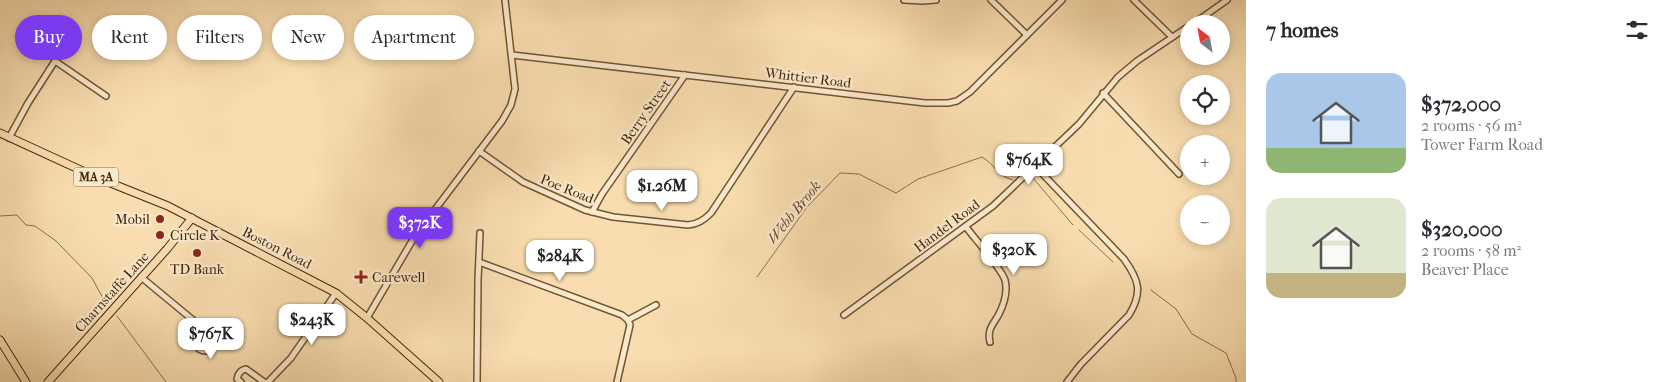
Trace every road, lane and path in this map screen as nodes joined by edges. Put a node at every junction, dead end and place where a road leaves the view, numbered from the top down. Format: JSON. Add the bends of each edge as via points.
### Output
{"nodes":[{"id":1,"x":505,"y":0,"type":"edge"},
{"id":2,"x":904,"y":0,"type":"edge"},
{"id":3,"x":936,"y":0,"type":"edge"},
{"id":4,"x":991,"y":0,"type":"edge"},
{"id":5,"x":1062,"y":0,"type":"edge"},
{"id":6,"x":1134,"y":0,"type":"edge"},
{"id":7,"x":1227,"y":0,"type":"edge"},
{"id":8,"x":1206,"y":15,"type":"edge"},
{"id":9,"x":1180,"y":32,"type":"edge"},
{"id":10,"x":1027,"y":35,"type":"junction"},
{"id":11,"x":1172,"y":37,"type":"junction"},
{"id":12,"x":512,"y":55,"type":"junction"},
{"id":13,"x":685,"y":75,"type":"junction"},
{"id":14,"x":794,"y":87,"type":"junction"},
{"id":15,"x":1104,"y":93,"type":"junction"},
{"id":16,"x":106,"y":96,"type":"dead end"},
{"id":17,"x":0,"y":134,"type":"edge"},
{"id":18,"x":9,"y":138,"type":"junction"},
{"id":19,"x":479,"y":152,"type":"junction"},
{"id":20,"x":1035,"y":166,"type":"junction"},
{"id":21,"x":1179,"y":174,"type":"dead end"},
{"id":22,"x":592,"y":212,"type":"junction"},
{"id":23,"x":192,"y":218,"type":"junction"},
{"id":24,"x":966,"y":227,"type":"junction"},
{"id":25,"x":480,"y":233,"type":"dead end"},
{"id":26,"x":479,"y":262,"type":"junction"},
{"id":27,"x":141,"y":277,"type":"junction"},
{"id":28,"x":336,"y":293,"type":"junction"},
{"id":29,"x":656,"y":305,"type":"dead end"},
{"id":30,"x":844,"y":314,"type":"dead end"},
{"id":31,"x":367,"y":318,"type":"junction"},
{"id":32,"x":628,"y":320,"type":"junction"},
{"id":33,"x":202,"y":334,"type":"dead end"},
{"id":34,"x":0,"y":340,"type":"edge"},
{"id":35,"x":990,"y":342,"type":"dead end"},
{"id":36,"x":26,"y":382,"type":"edge"},
{"id":37,"x":48,"y":382,"type":"edge"},
{"id":38,"x":241,"y":382,"type":"edge"},
{"id":39,"x":264,"y":382,"type":"edge"},
{"id":40,"x":268,"y":382,"type":"edge"},
{"id":41,"x":439,"y":382,"type":"edge"},
{"id":42,"x":477,"y":382,"type":"edge"},
{"id":43,"x":617,"y":382,"type":"edge"},
{"id":44,"x":1067,"y":382,"type":"edge"}],
"edges":[{"from":1,"to":12,"type":"street"},
{"from":2,"to":3,"type":"street"},
{"from":4,"to":10,"type":"street"},
{"from":5,"to":10,"type":"street","name":"Whittier Road"},
{"from":6,"to":11,"type":"street"},
{"from":7,"to":8,"type":"street"},
{"from":9,"to":11,"type":"street","name":"Handel Road"},
{"from":10,"to":14,"type":"street","name":"Whittier Road","via":[[970,92],[948,103]]},
{"from":11,"to":15,"type":"street","name":"Handel Road","via":[[1128,68]]},
{"from":12,"to":13,"type":"street","name":"Whittier Road"},
{"from":12,"to":19,"type":"street","via":[[514,89],[511,105]]},
{"from":13,"to":14,"type":"street","name":"Whittier Road"},
{"from":13,"to":22,"type":"street","name":"Berry Street"},
{"from":14,"to":22,"type":"street","name":"Poe Road","via":[[706,219],[688,225]]},
{"from":15,"to":20,"type":"street","name":"Handel Road"},
{"from":15,"to":21,"type":"street"},
{"from":16,"to":18,"type":"street","via":[[55,61]]},
{"from":17,"to":18,"type":"main road","name":"Boston Road","number":"MA 3A"},
{"from":18,"to":23,"type":"main road","name":"Boston Road","number":"MA 3A"},
{"from":19,"to":22,"type":"street","name":"Poe Road","via":[[523,182]]},
{"from":19,"to":31,"type":"street","via":[[416,236]]},
{"from":20,"to":24,"type":"street","name":"Handel Road"},
{"from":20,"to":44,"type":"street","via":[[1124,259],[1135,276],[1139,291],[1129,315]]},
{"from":23,"to":27,"type":"main road","name":"Charnstaffe Lane"},
{"from":23,"to":28,"type":"main road","name":"Boston Road","number":"MA 3A"},
{"from":24,"to":30,"type":"street","name":"Handel Road"},
{"from":24,"to":35,"type":"street","via":[[1005,280],[1006,295],[988,334]]},
{"from":25,"to":26,"type":"street"},
{"from":26,"to":32,"type":"street"},
{"from":26,"to":42,"type":"street"},
{"from":27,"to":33,"type":"street","via":[[193,320]]},
{"from":27,"to":37,"type":"main road","name":"Charnstaffe Lane"},
{"from":28,"to":31,"type":"main road","name":"Boston Road","number":"MA 3A"},
{"from":28,"to":40,"type":"street","via":[[291,358]]},
{"from":29,"to":32,"type":"street"},
{"from":31,"to":41,"type":"main road","name":"Boston Road","number":"MA 3A"},
{"from":32,"to":43,"type":"street","via":[[630,326]]},
{"from":34,"to":36,"type":"main road"},
{"from":38,"to":39,"type":"street","via":[[238,374],[246,369]]}]}
